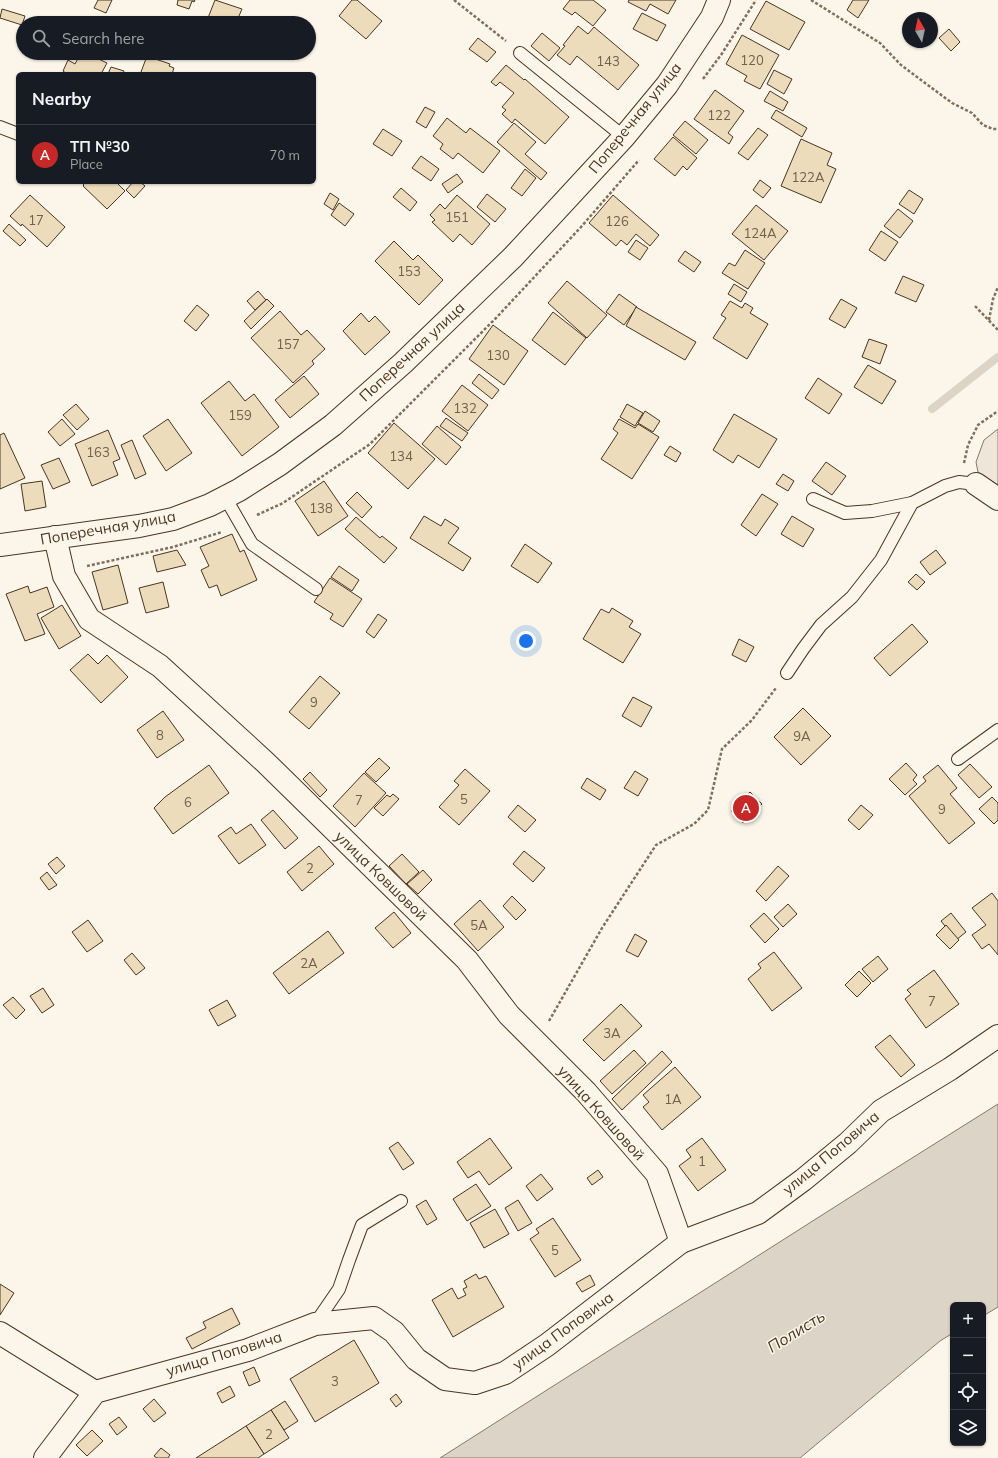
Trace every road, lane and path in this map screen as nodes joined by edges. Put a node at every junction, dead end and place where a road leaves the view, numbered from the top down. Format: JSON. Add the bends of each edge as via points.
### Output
{"nodes":[{"id":1,"x":454,"y":0,"type":"edge"},
{"id":2,"x":719,"y":0,"type":"edge"},
{"id":3,"x":811,"y":0,"type":"edge"},
{"id":4,"x":520,"y":53,"type":"joint"},
{"id":5,"x":0,"y":127,"type":"edge"},
{"id":6,"x":998,"y":129,"type":"edge"},
{"id":7,"x":16,"y":133,"type":"edge"},
{"id":8,"x":624,"y":137,"type":"junction"},
{"id":9,"x":998,"y":288,"type":"edge"},
{"id":10,"x":975,"y":306,"type":"dead end"},
{"id":11,"x":989,"y":320,"type":"junction"},
{"id":12,"x":998,"y":330,"type":"edge"},
{"id":13,"x":998,"y":411,"type":"edge"},
{"id":14,"x":967,"y":483,"type":"junction"},
{"id":15,"x":225,"y":497,"type":"junction"},
{"id":16,"x":813,"y":499,"type":"dead end"},
{"id":17,"x":998,"y":499,"type":"edge"},
{"id":18,"x":912,"y":503,"type":"junction"},
{"id":19,"x":56,"y":537,"type":"junction"},
{"id":20,"x":0,"y":545,"type":"edge"},
{"id":21,"x":316,"y":589,"type":"dead end"},
{"id":22,"x":787,"y":673,"type":"joint"},
{"id":23,"x":998,"y":730,"type":"edge"},
{"id":24,"x":958,"y":759,"type":"dead end"},
{"id":25,"x":998,"y":1036,"type":"edge"},
{"id":26,"x":536,"y":1044,"type":"junction"},
{"id":27,"x":401,"y":1201,"type":"dead end"},
{"id":28,"x":681,"y":1242,"type":"junction"},
{"id":29,"x":315,"y":1324,"type":"junction"},
{"id":30,"x":0,"y":1333,"type":"edge"},
{"id":31,"x":96,"y":1392,"type":"junction"},
{"id":32,"x":45,"y":1458,"type":"edge"}],
"edges":[{"from":1,"to":4,"type":"path"},
{"from":2,"to":8,"type":"street","name":"Поперечная улица","via":[[712,17],[667,84]]},
{"from":3,"to":6,"type":"path","via":[[880,43],[901,65],[952,103],[972,113],[983,125]]},
{"from":4,"to":8,"type":"lane"},
{"from":5,"to":7,"type":"lane"},
{"from":8,"to":15,"type":"street","name":"Поперечная улица","via":[[513,257],[403,363],[333,425],[280,464]]},
{"from":9,"to":11,"type":"path"},
{"from":10,"to":11,"type":"path"},
{"from":11,"to":12,"type":"path"},
{"from":13,"to":14,"type":"path","via":[[978,425],[968,445]]},
{"from":14,"to":17,"type":"street"},
{"from":14,"to":18,"type":"lane","via":[[945,486]]},
{"from":15,"to":19,"type":"street","name":"Поперечная улица","via":[[173,519]]},
{"from":15,"to":21,"type":"lane","via":[[252,544]]},
{"from":16,"to":18,"type":"lane","via":[[845,513]]},
{"from":18,"to":22,"type":"lane","via":[[881,560],[852,597],[821,625]]},
{"from":19,"to":20,"type":"street","name":"Поперечная улица"},
{"from":19,"to":26,"type":"street","name":"улица Ковшовой","via":[[64,576],[89,619],[160,666],[265,762],[467,960],[509,1015]]},
{"from":22,"to":26,"type":"path","via":[[752,720],[722,749],[708,810],[694,824],[656,845],[602,928]]},
{"from":23,"to":24,"type":"lane"},
{"from":25,"to":28,"type":"street","name":"улица Поповича","via":[[881,1111],[848,1143],[758,1213]]},
{"from":26,"to":28,"type":"street","name":"улица Ковшовой","via":[[586,1092],[656,1174]]},
{"from":27,"to":29,"type":"lane","via":[[362,1225],[339,1289]]},
{"from":28,"to":29,"type":"street","name":"улица Поповича","via":[[547,1345],[505,1373],[474,1382],[444,1379],[416,1359],[394,1332],[374,1318]]},
{"from":29,"to":31,"type":"street","name":"улица Поповича","via":[[248,1350]]},
{"from":30,"to":31,"type":"street"},
{"from":31,"to":32,"type":"street"}]}
